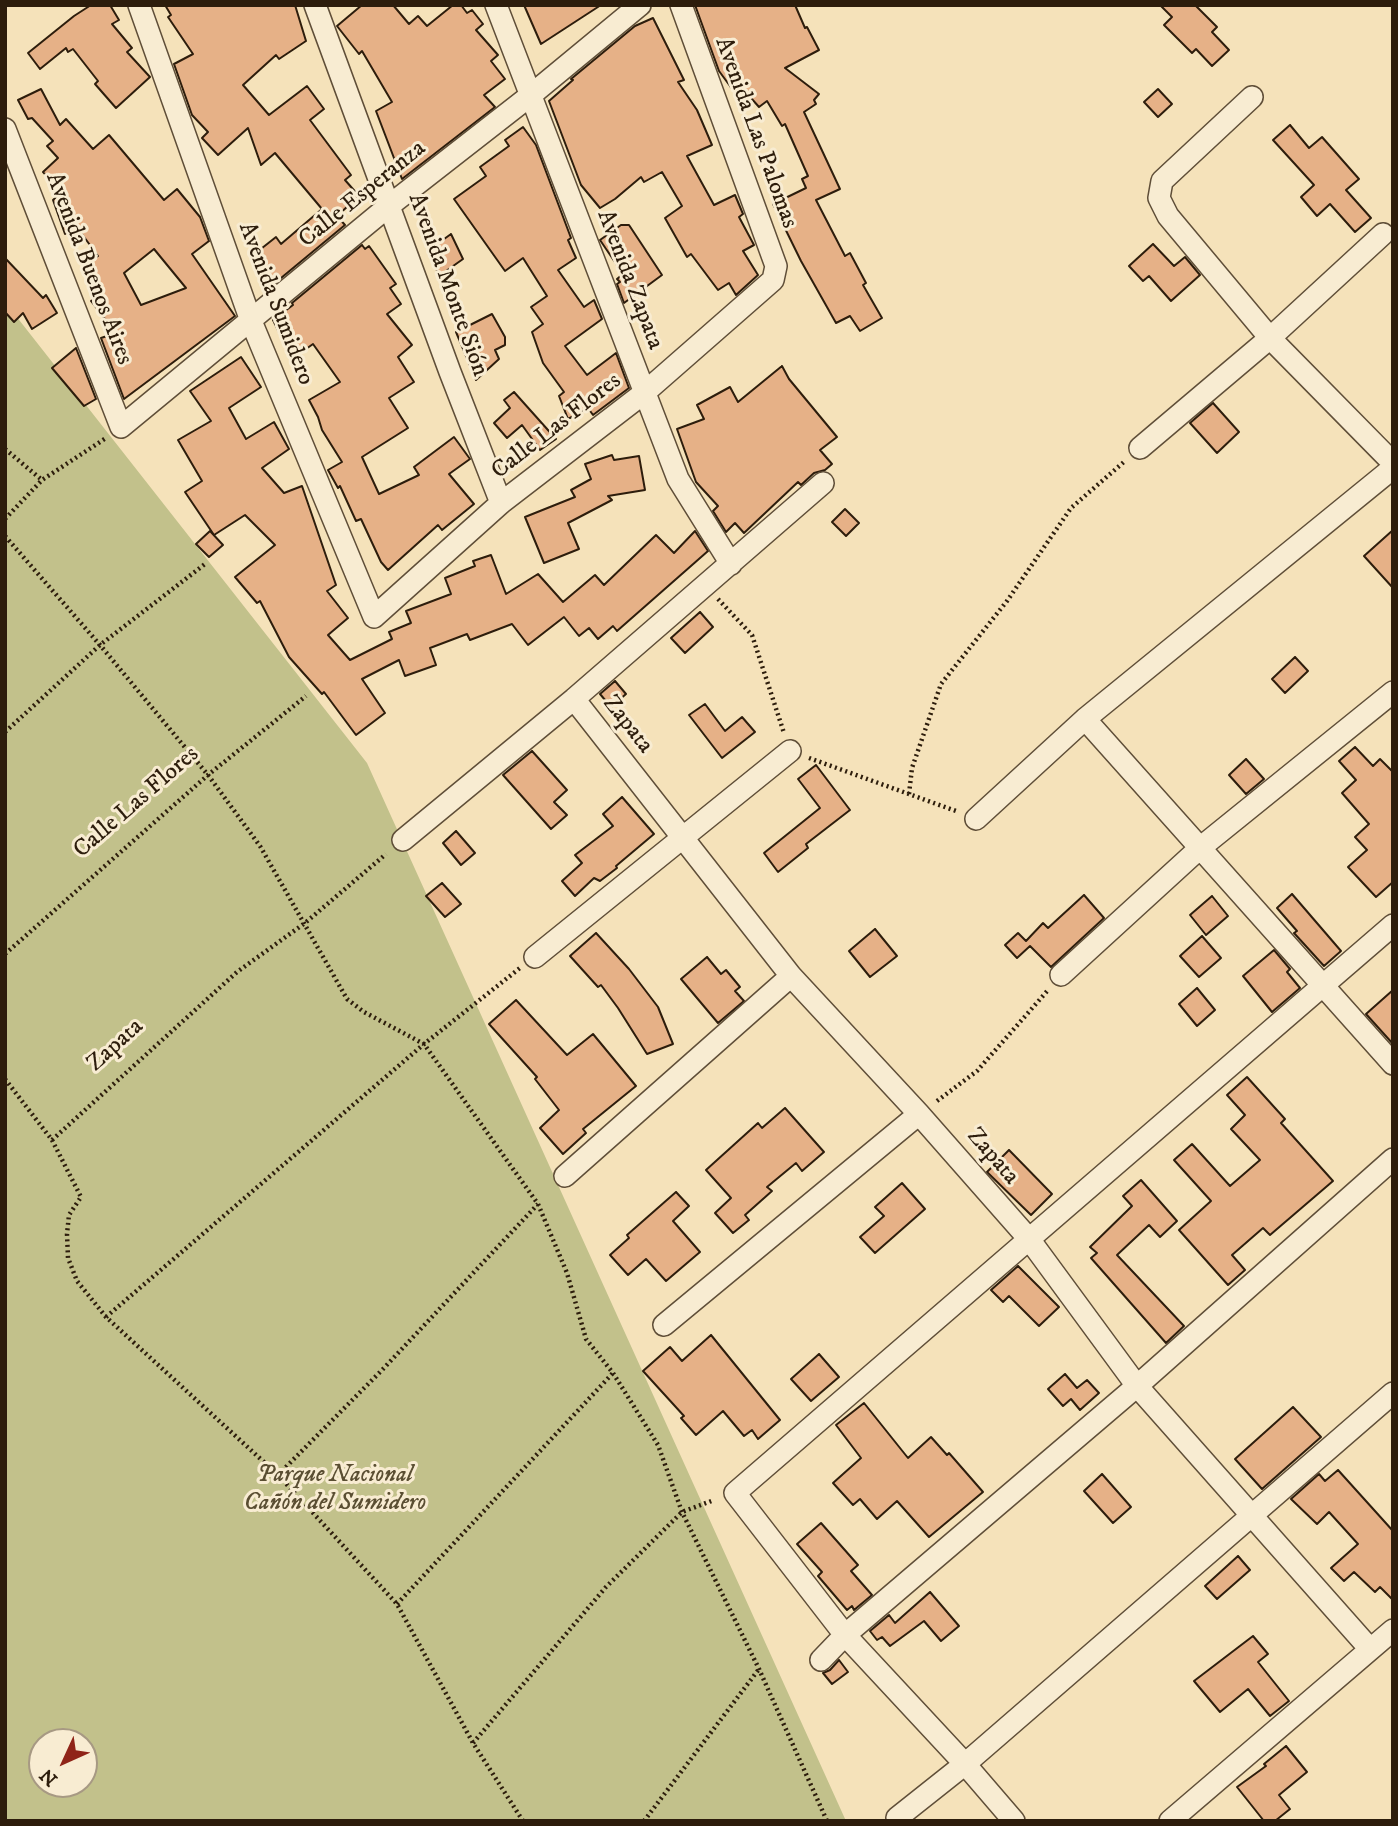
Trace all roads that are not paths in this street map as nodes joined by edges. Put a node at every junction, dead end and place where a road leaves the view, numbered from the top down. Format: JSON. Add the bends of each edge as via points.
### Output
{"nodes":[{"id":1,"x":139,"y":5,"type":"edge"},
{"id":2,"x":315,"y":5,"type":"edge"},
{"id":3,"x":496,"y":5,"type":"edge"},
{"id":4,"x":640,"y":5,"type":"edge"},
{"id":5,"x":681,"y":5,"type":"edge"},
{"id":6,"x":531,"y":95,"type":"junction"},
{"id":7,"x":1252,"y":97,"type":"dead end"},
{"id":8,"x":5,"y":129,"type":"edge"},
{"id":9,"x":390,"y":205,"type":"junction"},
{"id":10,"x":1382,"y":234,"type":"dead end"},
{"id":11,"x":773,"y":280,"type":"joint"},
{"id":12,"x":251,"y":320,"type":"junction"},
{"id":13,"x":1270,"y":338,"type":"junction"},
{"id":14,"x":644,"y":393,"type":"junction"},
{"id":15,"x":121,"y":428,"type":"joint"},
{"id":16,"x":1140,"y":448,"type":"road end"},
{"id":17,"x":1393,"y":463,"type":"edge"},
{"id":18,"x":1393,"y":468,"type":"edge"},
{"id":19,"x":823,"y":483,"type":"dead end"},
{"id":20,"x":501,"y":503,"type":"junction"},
{"id":21,"x":731,"y":564,"type":"junction"},
{"id":22,"x":374,"y":617,"type":"joint"},
{"id":23,"x":1393,"y":692,"type":"edge"},
{"id":24,"x":574,"y":699,"type":"junction"},
{"id":25,"x":1085,"y":719,"type":"junction"},
{"id":26,"x":790,"y":751,"type":"road end"},
{"id":27,"x":976,"y":819,"type":"road end"},
{"id":28,"x":403,"y":839,"type":"road end"},
{"id":29,"x":682,"y":839,"type":"junction"},
{"id":30,"x":1200,"y":848,"type":"junction"},
{"id":31,"x":1393,"y":925,"type":"edge"},
{"id":32,"x":535,"y":957,"type":"road end"},
{"id":33,"x":1061,"y":975,"type":"road end"},
{"id":34,"x":790,"y":976,"type":"junction"},
{"id":35,"x":1324,"y":986,"type":"junction"},
{"id":36,"x":1393,"y":1064,"type":"edge"},
{"id":37,"x":919,"y":1114,"type":"junction"},
{"id":38,"x":1393,"y":1159,"type":"edge"},
{"id":39,"x":565,"y":1175,"type":"dead end"},
{"id":40,"x":1029,"y":1239,"type":"junction"},
{"id":41,"x":664,"y":1325,"type":"dead end"},
{"id":42,"x":1137,"y":1386,"type":"junction"},
{"id":43,"x":1393,"y":1393,"type":"edge"},
{"id":44,"x":1252,"y":1517,"type":"junction"},
{"id":45,"x":1393,"y":1630,"type":"edge"},
{"id":46,"x":845,"y":1635,"type":"junction"},
{"id":47,"x":1370,"y":1649,"type":"junction"},
{"id":48,"x":821,"y":1660,"type":"dead end"},
{"id":49,"x":965,"y":1765,"type":"junction"},
{"id":50,"x":897,"y":1818,"type":"dead end"},
{"id":51,"x":1014,"y":1821,"type":"edge"},
{"id":52,"x":1170,"y":1821,"type":"edge"}],
"edges":[{"from":1,"to":12,"type":"street","name":"Avenida Sumidero"},
{"from":2,"to":9,"type":"street","name":"Avenida Monte Sión"},
{"from":3,"to":6,"type":"street","name":"Avenida Zapata"},
{"from":4,"to":6,"type":"street","name":"Calle Esperanza"},
{"from":5,"to":11,"type":"street","name":"Avenida Las Palomas","via":[[776,267]]},
{"from":6,"to":9,"type":"street","name":"Calle Esperanza"},
{"from":6,"to":14,"type":"street","name":"Avenida Zapata"},
{"from":7,"to":13,"type":"street","via":[[1162,181],[1159,198],[1168,216]]},
{"from":8,"to":15,"type":"street","name":"Avenida Buenos Aires"},
{"from":9,"to":12,"type":"street","name":"Calle Esperanza"},
{"from":9,"to":20,"type":"street","name":"Avenida Monte Sión"},
{"from":10,"to":13,"type":"street"},
{"from":11,"to":14,"type":"street","name":"Calle Las Flores"},
{"from":12,"to":15,"type":"street","name":"Calle Esperanza"},
{"from":12,"to":22,"type":"street","name":"Avenida Sumidero"},
{"from":13,"to":16,"type":"street"},
{"from":13,"to":17,"type":"street"},
{"from":14,"to":20,"type":"street","name":"Calle Las Flores"},
{"from":14,"to":21,"type":"street","name":"Avenida Zapata","via":[[678,479]]},
{"from":18,"to":25,"type":"street"},
{"from":19,"to":21,"type":"street","name":"Zapata"},
{"from":20,"to":22,"type":"street","name":"Calle Las Flores"},
{"from":21,"to":24,"type":"street","name":"Zapata"},
{"from":23,"to":30,"type":"street"},
{"from":24,"to":28,"type":"street","name":"Zapata"},
{"from":24,"to":29,"type":"street","name":"Zapata"},
{"from":25,"to":27,"type":"street"},
{"from":25,"to":30,"type":"street"},
{"from":26,"to":29,"type":"street"},
{"from":29,"to":32,"type":"street"},
{"from":29,"to":34,"type":"street","name":"Zapata"},
{"from":30,"to":33,"type":"street"},
{"from":30,"to":35,"type":"street"},
{"from":31,"to":35,"type":"street"},
{"from":34,"to":37,"type":"street","name":"Zapata"},
{"from":34,"to":39,"type":"street"},
{"from":35,"to":36,"type":"street"},
{"from":35,"to":40,"type":"street"},
{"from":37,"to":40,"type":"street","name":"Zapata"},
{"from":37,"to":41,"type":"street"},
{"from":38,"to":42,"type":"street"},
{"from":40,"to":42,"type":"street","name":"Zapata"},
{"from":40,"to":46,"type":"street","via":[[735,1493]]},
{"from":42,"to":44,"type":"street","name":"Zapata"},
{"from":42,"to":46,"type":"street"},
{"from":43,"to":44,"type":"street"},
{"from":44,"to":47,"type":"street","name":"Zapata"},
{"from":44,"to":49,"type":"street"},
{"from":45,"to":47,"type":"street"},
{"from":46,"to":48,"type":"street"},
{"from":46,"to":49,"type":"street"},
{"from":47,"to":52,"type":"street"},
{"from":49,"to":50,"type":"street"},
{"from":49,"to":51,"type":"street"}]}
